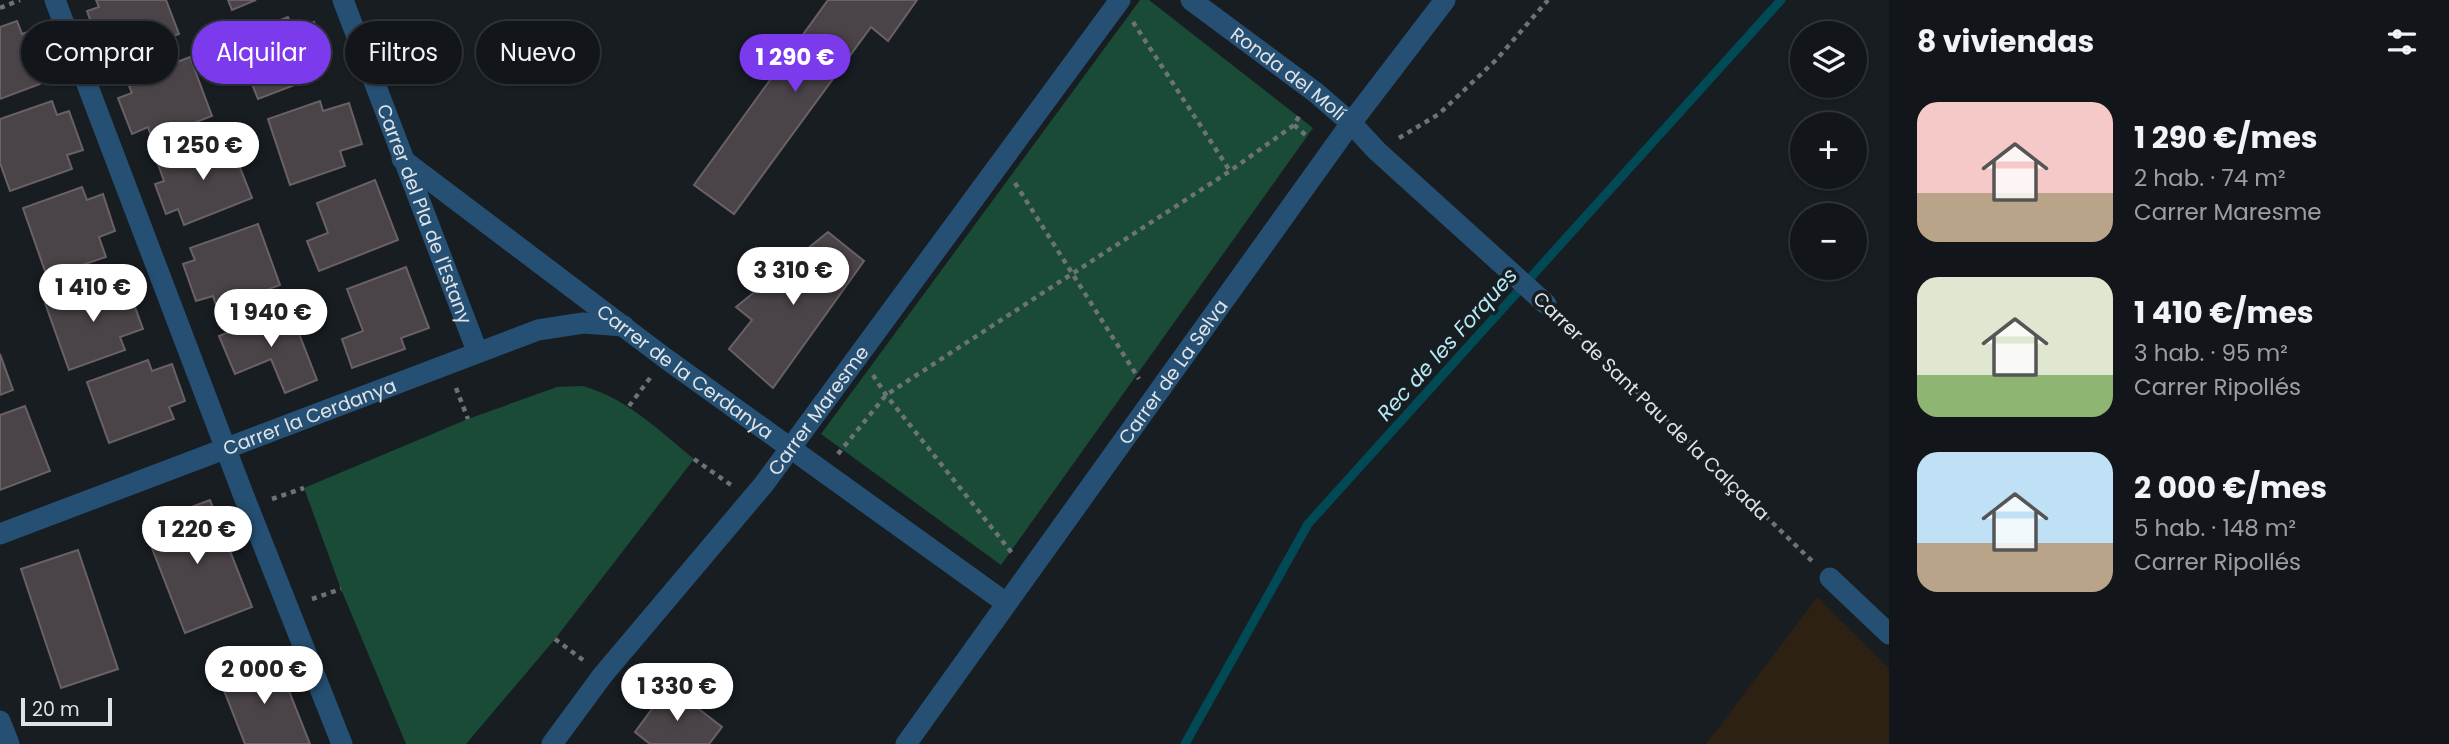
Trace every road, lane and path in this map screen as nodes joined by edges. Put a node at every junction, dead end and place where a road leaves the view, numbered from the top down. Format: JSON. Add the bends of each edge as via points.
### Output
{"nodes":[{"id":1,"x":20,"y":0,"type":"edge"},
{"id":2,"x":55,"y":0,"type":"edge"},
{"id":3,"x":343,"y":0,"type":"edge"},
{"id":4,"x":1191,"y":0,"type":"edge"},
{"id":5,"x":1445,"y":0,"type":"edge"},
{"id":6,"x":1548,"y":0,"type":"edge"},
{"id":7,"x":1118,"y":1,"type":"edge"},
{"id":8,"x":0,"y":8,"type":"edge"},
{"id":9,"x":1315,"y":92,"type":"junction"},
{"id":10,"x":1351,"y":122,"type":"junction"},
{"id":11,"x":1377,"y":151,"type":"junction"},
{"id":12,"x":402,"y":159,"type":"junction"},
{"id":13,"x":1230,"y":171,"type":"junction"},
{"id":14,"x":1014,"y":181,"type":"dead end"},
{"id":15,"x":1071,"y":274,"type":"junction"},
{"id":16,"x":1546,"y":304,"type":"joint"},
{"id":17,"x":624,"y":326,"type":"junction"},
{"id":18,"x":477,"y":351,"type":"junction"},
{"id":19,"x":666,"y":358,"type":"junction"},
{"id":20,"x":447,"y":364,"type":"junction"},
{"id":21,"x":866,"y":366,"type":"dead end"},
{"id":22,"x":1147,"y":369,"type":"dead end"},
{"id":23,"x":886,"y":395,"type":"junction"},
{"id":24,"x":629,"y":406,"type":"dead end"},
{"id":25,"x":468,"y":419,"type":"dead end"},
{"id":26,"x":791,"y":447,"type":"junction"},
{"id":27,"x":225,"y":449,"type":"junction"},
{"id":28,"x":694,"y":459,"type":"dead end"},
{"id":29,"x":824,"y":472,"type":"junction"},
{"id":30,"x":764,"y":484,"type":"junction"},
{"id":31,"x":0,"y":534,"type":"edge"},
{"id":32,"x":1021,"y":544,"type":"dead end"},
{"id":33,"x":1830,"y":578,"type":"joint"},
{"id":34,"x":1006,"y":603,"type":"junction"},
{"id":35,"x":1889,"y":634,"type":"edge"},
{"id":36,"x":555,"y":639,"type":"dead end"},
{"id":37,"x":603,"y":676,"type":"junction"},
{"id":38,"x":0,"y":721,"type":"edge"},
{"id":39,"x":9,"y":744,"type":"edge"},
{"id":40,"x":342,"y":744,"type":"edge"},
{"id":41,"x":552,"y":744,"type":"edge"},
{"id":42,"x":906,"y":744,"type":"edge"}],
"edges":[{"from":1,"to":8,"type":"path"},
{"from":2,"to":27,"type":"street"},
{"from":3,"to":12,"type":"street","name":"Carrer del Pla de l'Estany"},
{"from":4,"to":9,"type":"street","name":"Ronda del Molí"},
{"from":5,"to":10,"type":"street","name":"Carrer de La Selva"},
{"from":6,"to":11,"type":"path","via":[[1497,59],[1439,114]]},
{"from":7,"to":13,"type":"path"},
{"from":7,"to":26,"type":"street","name":"Carrer Maresme"},
{"from":9,"to":10,"type":"street","name":"Ronda del Molí"},
{"from":9,"to":13,"type":"path","via":[[1294,125]]},
{"from":10,"to":11,"type":"street","name":"Carrer de Sant Pau de la Calçada"},
{"from":10,"to":34,"type":"street","name":"Carrer de La Selva"},
{"from":11,"to":16,"type":"street","name":"Carrer de Sant Pau de la Calçada"},
{"from":12,"to":17,"type":"street","name":"Carrer de la Cerdanya"},
{"from":12,"to":18,"type":"street","name":"Carrer del Pla de l'Estany"},
{"from":13,"to":15,"type":"path"},
{"from":14,"to":15,"type":"path"},
{"from":15,"to":22,"type":"path","via":[[1140,380]]},
{"from":15,"to":23,"type":"path"},
{"from":16,"to":33,"type":"path","name":"Carrer de Sant Pau de la Calçada"},
{"from":17,"to":18,"type":"street","name":"Carrer la Cerdanya","via":[[583,323],[538,330]]},
{"from":17,"to":19,"type":"street","name":"Carrer de la Cerdanya"},
{"from":18,"to":20,"type":"street","name":"Carrer la Cerdanya"},
{"from":19,"to":24,"type":"path"},
{"from":19,"to":26,"type":"street","name":"Carrer de la Cerdanya"},
{"from":20,"to":25,"type":"path"},
{"from":20,"to":27,"type":"street","name":"Carrer la Cerdanya"},
{"from":21,"to":23,"type":"path"},
{"from":23,"to":29,"type":"path"},
{"from":23,"to":32,"type":"path","via":[[1014,555]]},
{"from":26,"to":29,"type":"street","name":"Carrer de la Cerdanya"},
{"from":26,"to":30,"type":"street","name":"Carrer Maresme"},
{"from":27,"to":31,"type":"street","name":"Carrer la Cerdanya"},
{"from":27,"to":40,"type":"street"},
{"from":28,"to":30,"type":"path","via":[[735,488],[748,474]]},
{"from":29,"to":34,"type":"street","name":"Carrer de la Cerdanya"},
{"from":30,"to":37,"type":"street","name":"Carrer Maresme"},
{"from":33,"to":35,"type":"street"},
{"from":34,"to":42,"type":"street","name":"Carrer de La Selva"},
{"from":36,"to":37,"type":"path"},
{"from":37,"to":41,"type":"street","name":"Carrer Maresme"},
{"from":38,"to":39,"type":"street"}]}
